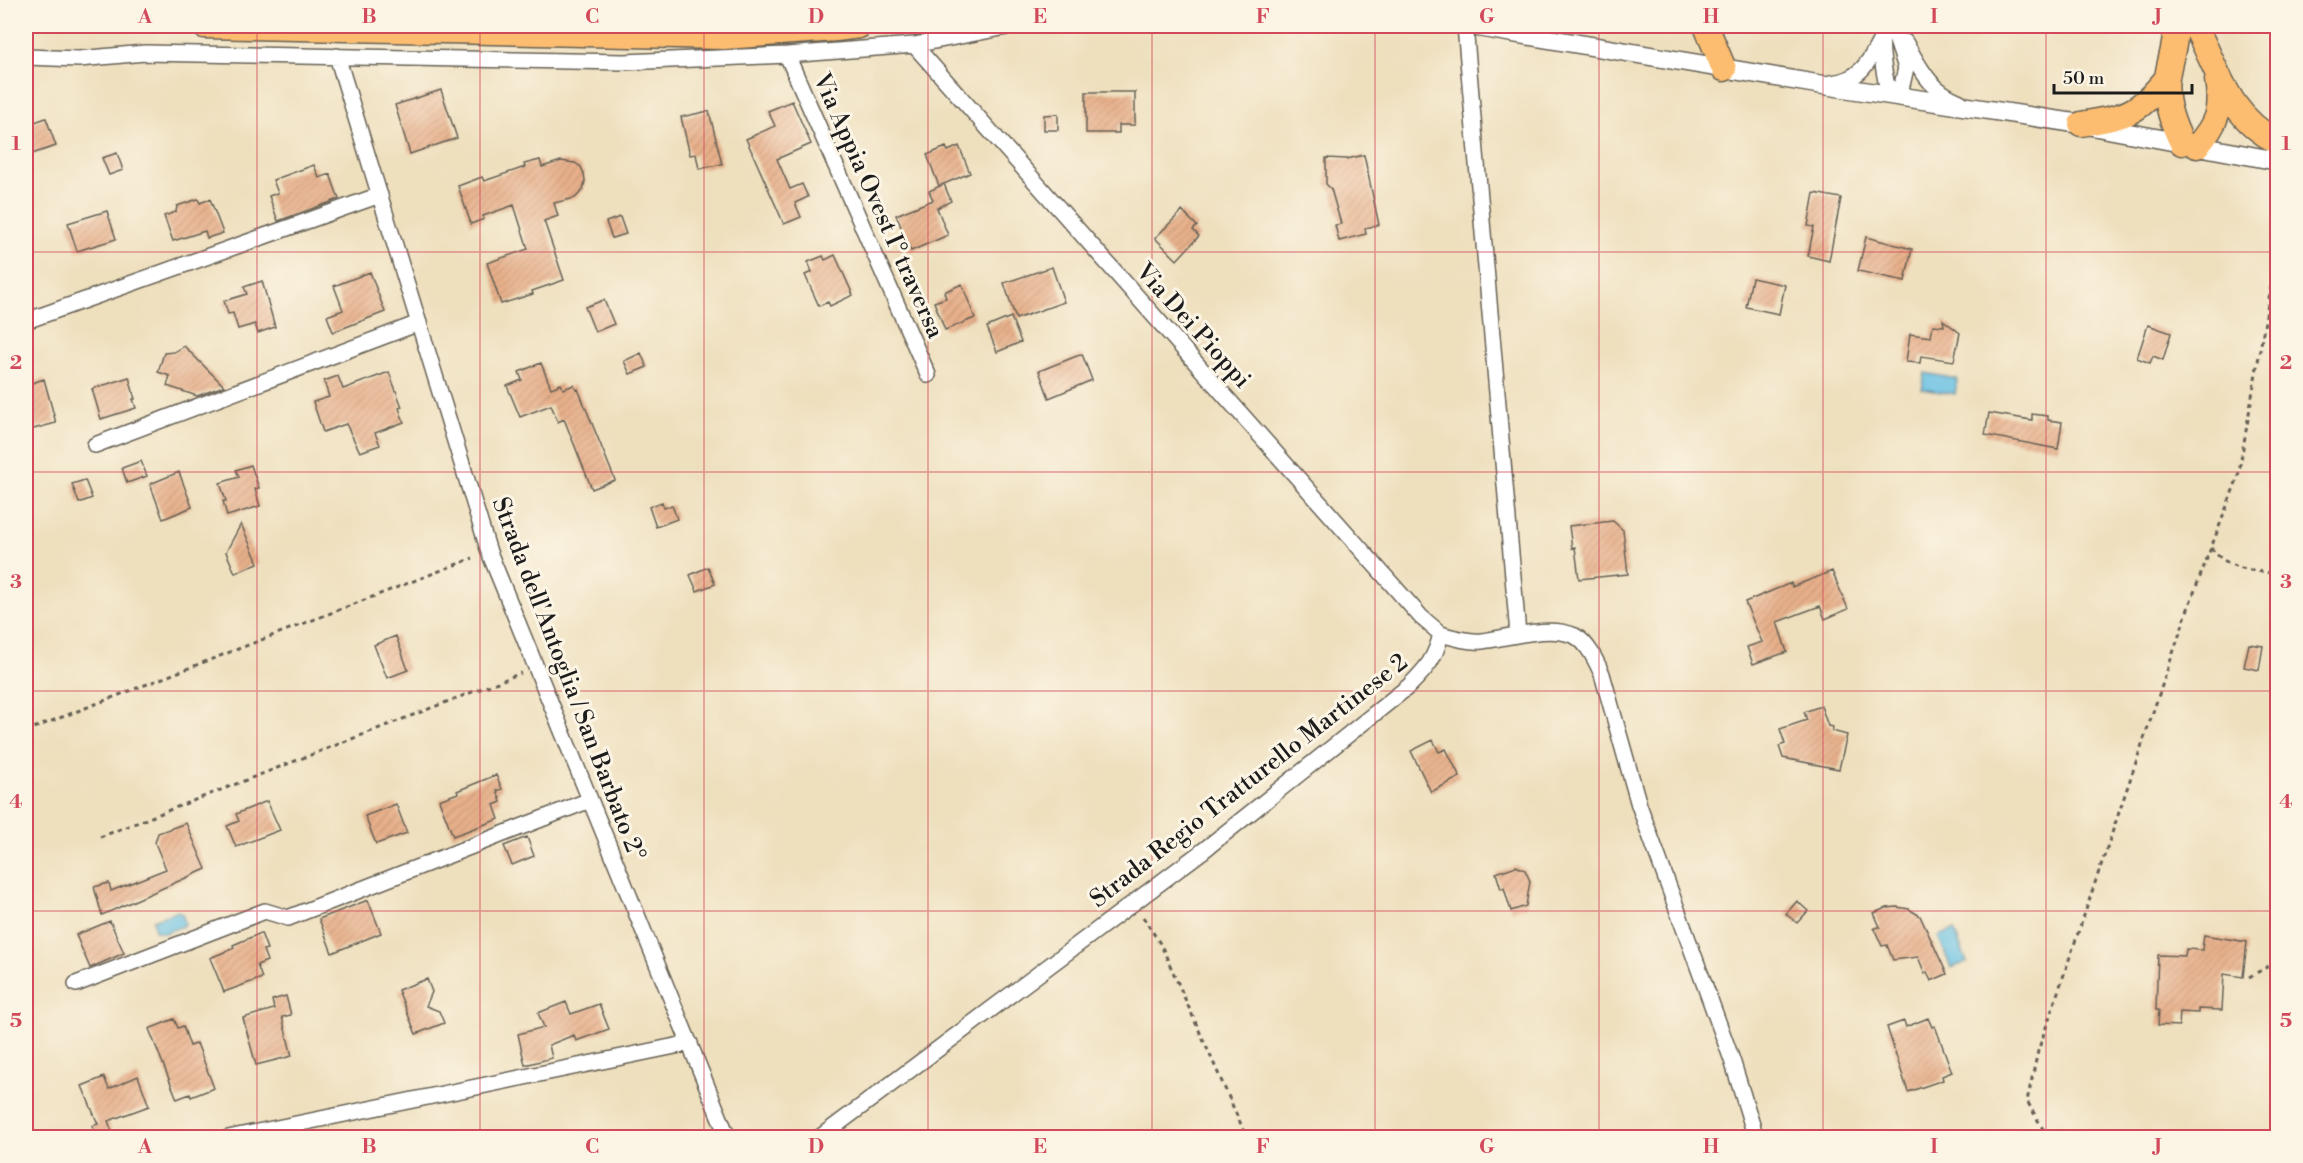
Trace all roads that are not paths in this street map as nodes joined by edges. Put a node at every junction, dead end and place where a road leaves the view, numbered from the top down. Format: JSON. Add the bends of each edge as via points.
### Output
{"nodes":[{"id":1,"x":204,"y":26,"type":"edge"},
{"id":2,"x":859,"y":26,"type":"edge"},
{"id":3,"x":1012,"y":26,"type":"edge"},
{"id":4,"x":1465,"y":26,"type":"edge"},
{"id":5,"x":1472,"y":26,"type":"edge"},
{"id":6,"x":1706,"y":26,"type":"edge"},
{"id":7,"x":1894,"y":26,"type":"edge"},
{"id":8,"x":2175,"y":26,"type":"edge"},
{"id":9,"x":2195,"y":26,"type":"edge"},
{"id":10,"x":1882,"y":32,"type":"edge"},
{"id":11,"x":914,"y":45,"type":"junction"},
{"id":12,"x":787,"y":55,"type":"junction"},
{"id":13,"x":337,"y":56,"type":"junction"},
{"id":14,"x":26,"y":57,"type":"edge"},
{"id":15,"x":1724,"y":69,"type":"junction"},
{"id":16,"x":2215,"y":69,"type":"junction"},
{"id":17,"x":2167,"y":78,"type":"junction"},
{"id":18,"x":1816,"y":84,"type":"junction"},
{"id":19,"x":1889,"y":96,"type":"junction"},
{"id":20,"x":1980,"y":109,"type":"junction"},
{"id":21,"x":2081,"y":124,"type":"junction"},
{"id":22,"x":2277,"y":142,"type":"edge"},
{"id":23,"x":2190,"y":144,"type":"junction"},
{"id":24,"x":2277,"y":161,"type":"edge"},
{"id":25,"x":380,"y":195,"type":"junction"},
{"id":26,"x":26,"y":321,"type":"edge"},
{"id":27,"x":419,"y":323,"type":"junction"},
{"id":28,"x":928,"y":375,"type":"dead end"},
{"id":29,"x":95,"y":445,"type":"dead end"},
{"id":30,"x":1441,"y":634,"type":"junction"},
{"id":31,"x":1518,"y":634,"type":"junction"},
{"id":32,"x":590,"y":800,"type":"junction"},
{"id":33,"x":76,"y":984,"type":"dead end"},
{"id":34,"x":690,"y":1043,"type":"junction"},
{"id":35,"x":228,"y":1137,"type":"edge"},
{"id":36,"x":728,"y":1137,"type":"edge"},
{"id":37,"x":819,"y":1137,"type":"edge"},
{"id":38,"x":1756,"y":1137,"type":"edge"}],
"edges":[{"from":1,"to":2,"type":"highway","via":[[724,37]]},
{"from":3,"to":11,"type":"street"},
{"from":4,"to":31,"type":"street"},
{"from":5,"to":15,"type":"street"},
{"from":6,"to":15,"type":"highway"},
{"from":7,"to":19,"type":"street","via":[[1906,68],[1902,85]]},
{"from":7,"to":20,"type":"street","via":[[1930,84],[1946,96]]},
{"from":8,"to":17,"type":"highway"},
{"from":9,"to":16,"type":"highway"},
{"from":10,"to":18,"type":"street","via":[[1871,59],[1856,75],[1844,82]]},
{"from":10,"to":19,"type":"street"},
{"from":11,"to":12,"type":"street"},
{"from":11,"to":30,"type":"street","name":"Via Dei Pioppi","via":[[1413,608]]},
{"from":12,"to":13,"type":"street","via":[[624,62]]},
{"from":12,"to":28,"type":"street","name":"Via Appia Ovest I° traversa"},
{"from":13,"to":14,"type":"street","via":[[145,52],[79,59]]},
{"from":13,"to":25,"type":"street","name":"Strada dell'Antoglia / San Barbato 2°"},
{"from":15,"to":18,"type":"street"},
{"from":16,"to":22,"type":"highway","via":[[2241,115]]},
{"from":16,"to":23,"type":"highway","via":[[2218,113],[2212,130]]},
{"from":17,"to":21,"type":"highway","via":[[2149,100],[2123,116]]},
{"from":17,"to":23,"type":"highway","via":[[2174,126]]},
{"from":18,"to":19,"type":"street"},
{"from":19,"to":20,"type":"street"},
{"from":20,"to":21,"type":"street"},
{"from":21,"to":23,"type":"street"},
{"from":23,"to":24,"type":"street"},
{"from":25,"to":26,"type":"street"},
{"from":25,"to":27,"type":"street","name":"Strada dell'Antoglia / San Barbato 2°"},
{"from":27,"to":29,"type":"street"},
{"from":27,"to":32,"type":"street","name":"Strada dell'Antoglia / San Barbato 2°","via":[[489,552]]},
{"from":30,"to":31,"type":"street","via":[[1482,641]]},
{"from":30,"to":37,"type":"street","name":"Strada Regio Tratturello Martinese 2","via":[[1436,654],[1409,686],[1204,850]]},
{"from":31,"to":38,"type":"street","via":[[1546,631],[1574,636],[1594,657],[1639,805]]},
{"from":32,"to":33,"type":"street","via":[[288,918],[265,911]]},
{"from":32,"to":34,"type":"street","name":"Strada dell'Antoglia / San Barbato 2°"},
{"from":34,"to":35,"type":"street"},
{"from":34,"to":36,"type":"street","name":"Strada dell'Antoglia / San Barbato 2°"}]}
